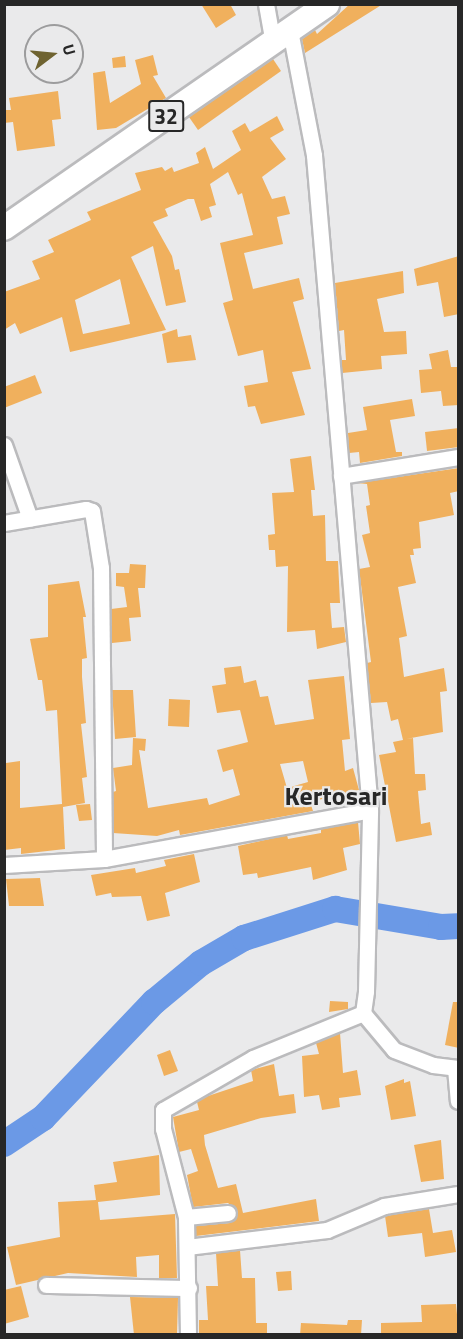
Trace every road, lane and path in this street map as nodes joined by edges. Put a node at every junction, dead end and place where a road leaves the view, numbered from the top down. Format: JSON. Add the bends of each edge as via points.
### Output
{"nodes":[{"id":1,"x":266,"y":4,"type":"edge"},
{"id":2,"x":327,"y":4,"type":"edge"},
{"id":3,"x":282,"y":36,"type":"junction"},
{"id":4,"x":4,"y":228,"type":"edge"},
{"id":5,"x":4,"y":446,"type":"edge"},
{"id":6,"x":459,"y":457,"type":"edge"},
{"id":7,"x":341,"y":476,"type":"junction"},
{"id":8,"x":30,"y":519,"type":"junction"},
{"id":9,"x":4,"y":523,"type":"edge"},
{"id":10,"x":370,"y":810,"type":"junction"},
{"id":11,"x":104,"y":859,"type":"junction"},
{"id":12,"x":4,"y":865,"type":"edge"},
{"id":13,"x":363,"y":1013,"type":"junction"},
{"id":14,"x":457,"y":1068,"type":"edge"},
{"id":15,"x":459,"y":1101,"type":"edge"},
{"id":16,"x":459,"y":1194,"type":"edge"},
{"id":17,"x":228,"y":1213,"type":"dead end"},
{"id":18,"x":186,"y":1217,"type":"junction"},
{"id":19,"x":188,"y":1247,"type":"junction"},
{"id":20,"x":46,"y":1285,"type":"dead end"},
{"id":21,"x":189,"y":1287,"type":"junction"},
{"id":22,"x":188,"y":1335,"type":"edge"}],
"edges":[{"from":1,"to":3,"type":"street"},
{"from":2,"to":3,"type":"highway","number":"32"},
{"from":3,"to":4,"type":"highway","number":"32"},
{"from":3,"to":7,"type":"street","via":[[314,155]]},
{"from":5,"to":8,"type":"street"},
{"from":6,"to":7,"type":"street"},
{"from":7,"to":10,"type":"street"},
{"from":8,"to":9,"type":"street"},
{"from":8,"to":11,"type":"street","via":[[86,508],[94,518],[100,568]]},
{"from":10,"to":11,"type":"street"},
{"from":10,"to":13,"type":"street"},
{"from":11,"to":12,"type":"street"},
{"from":13,"to":14,"type":"street","via":[[394,1050],[433,1065]]},
{"from":13,"to":18,"type":"street","via":[[253,1058],[163,1110],[163,1129]]},
{"from":14,"to":15,"type":"street"},
{"from":16,"to":19,"type":"street","via":[[384,1206],[327,1230]]},
{"from":17,"to":18,"type":"street"},
{"from":18,"to":19,"type":"street"},
{"from":19,"to":21,"type":"street"},
{"from":20,"to":21,"type":"street"},
{"from":21,"to":22,"type":"street"}]}
